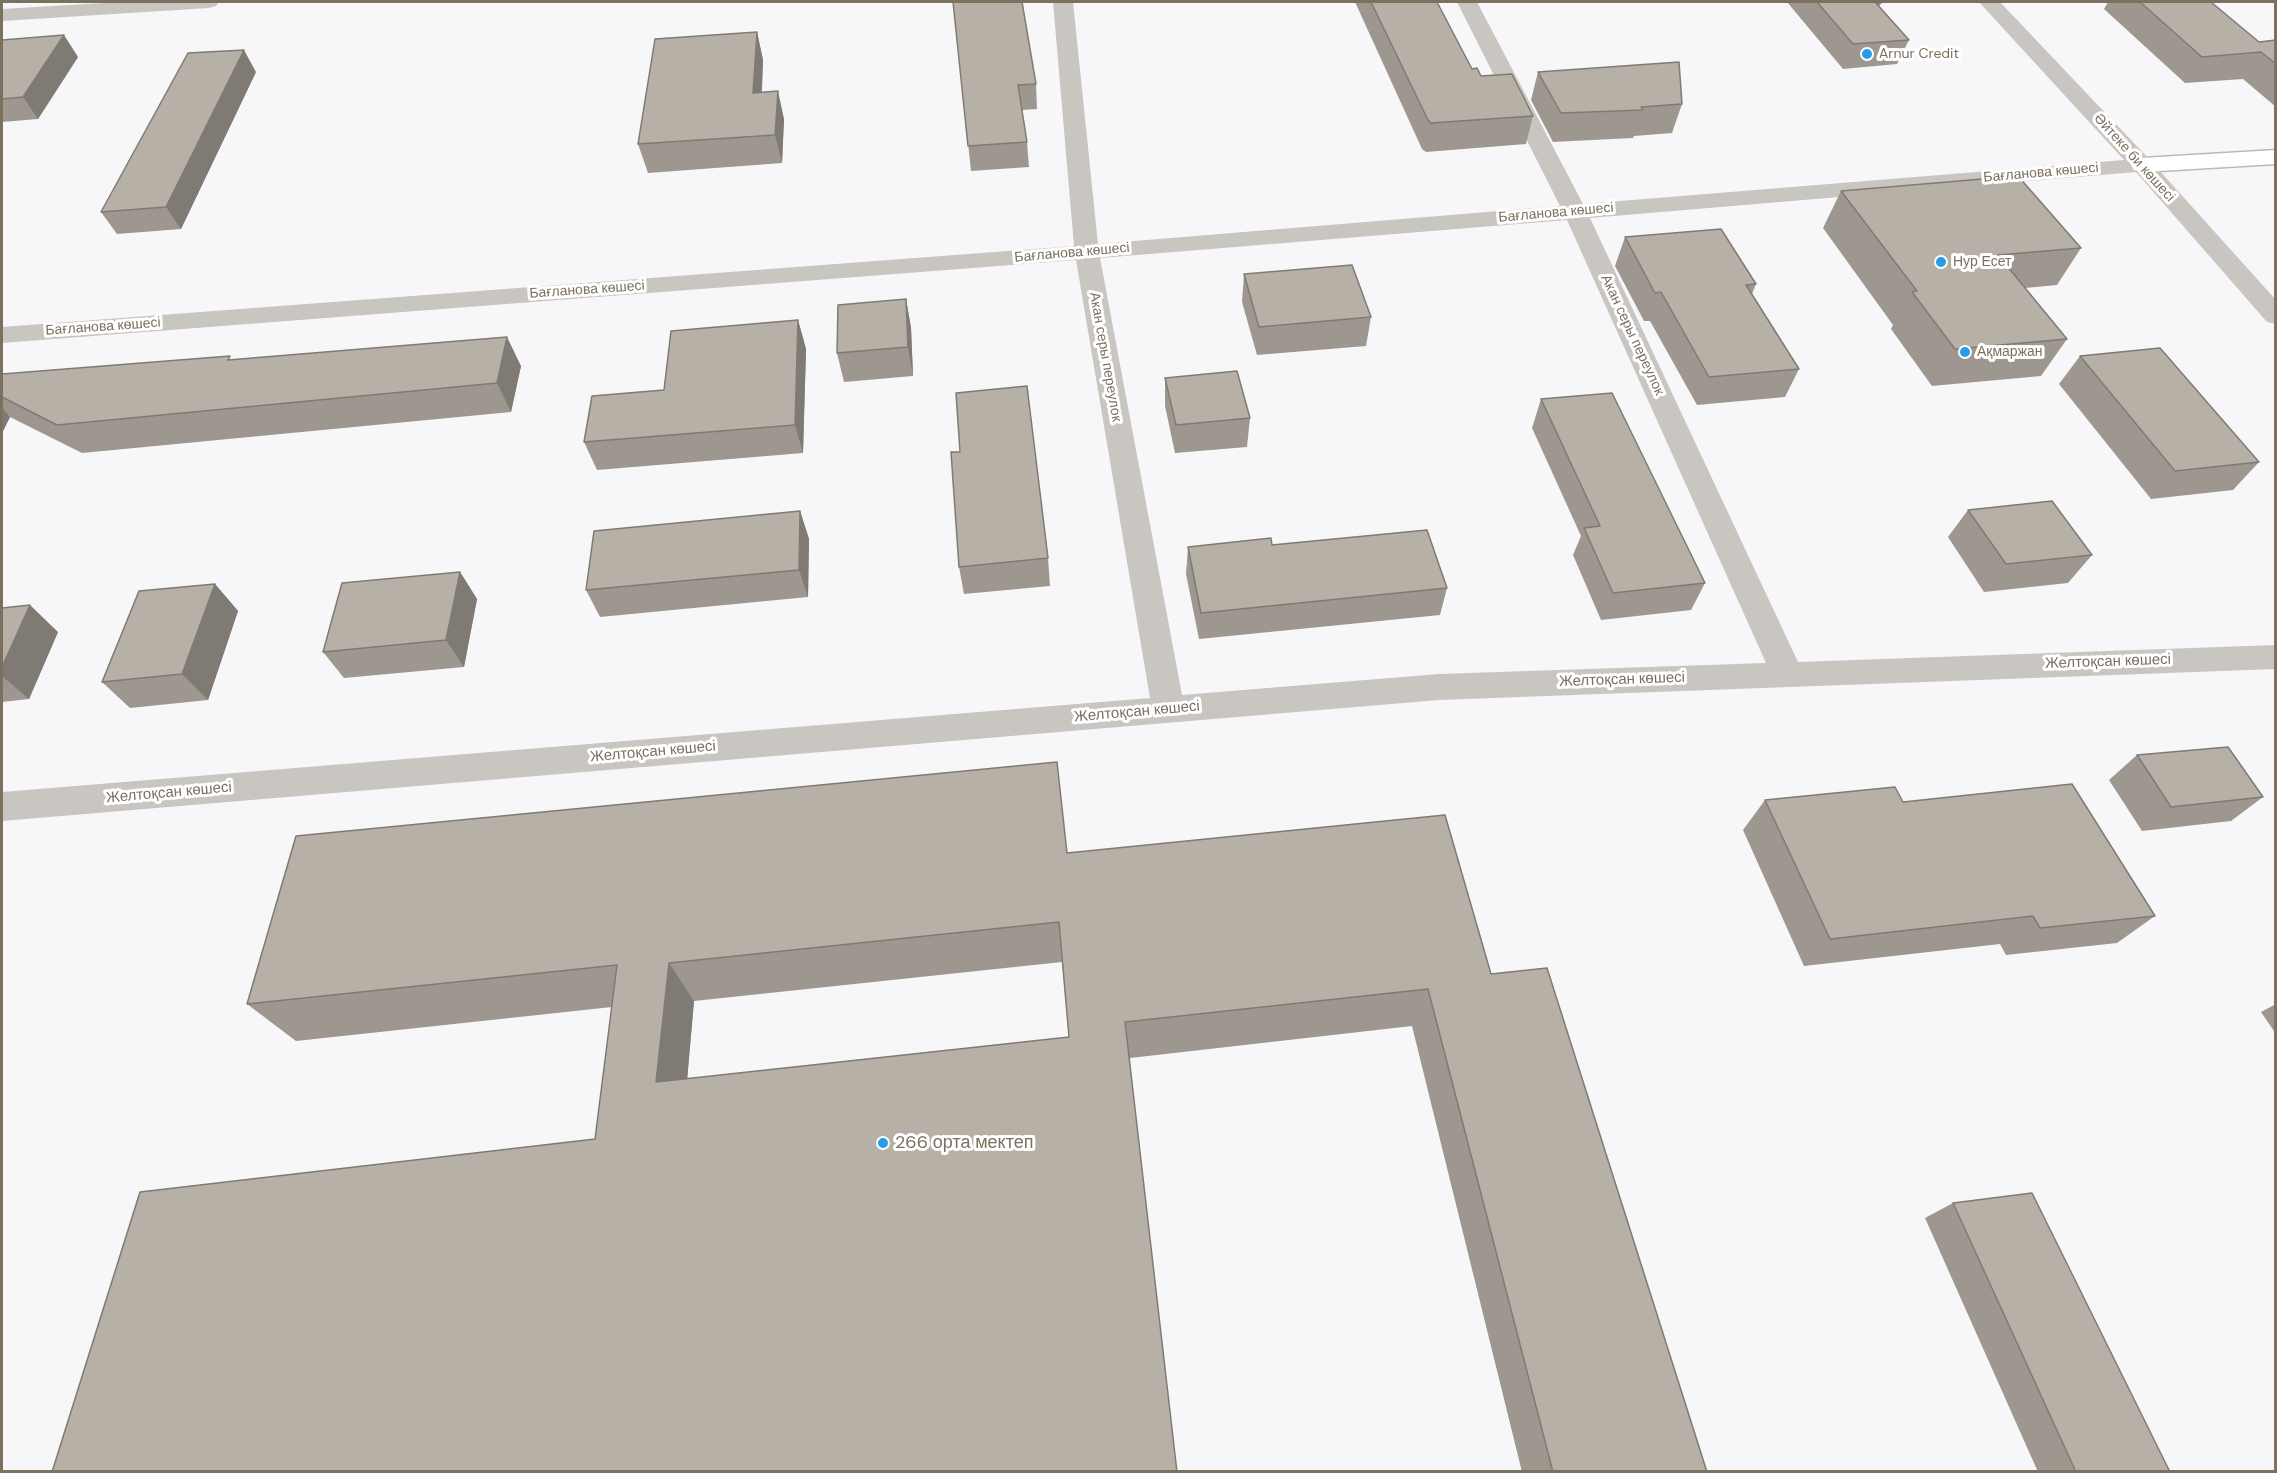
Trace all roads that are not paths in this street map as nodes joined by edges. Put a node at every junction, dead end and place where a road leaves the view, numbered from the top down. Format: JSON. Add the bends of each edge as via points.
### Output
{"nodes":[{"id":1,"x":209,"y":2,"type":"edge"},
{"id":2,"x":1063,"y":2,"type":"edge"},
{"id":3,"x":1467,"y":2,"type":"edge"},
{"id":4,"x":1989,"y":2,"type":"edge"},
{"id":5,"x":2,"y":15,"type":"edge"},
{"id":6,"x":2276,"y":157,"type":"edge"},
{"id":7,"x":2142,"y":165,"type":"junction"},
{"id":8,"x":1575,"y":212,"type":"junction"},
{"id":9,"x":1087,"y":252,"type":"junction"},
{"id":10,"x":2276,"y":316,"type":"edge"},
{"id":11,"x":2,"y":335,"type":"edge"},
{"id":12,"x":2276,"y":657,"type":"edge"},
{"id":13,"x":1787,"y":673,"type":"junction"},
{"id":14,"x":1168,"y":709,"type":"junction"},
{"id":15,"x":2,"y":807,"type":"edge"}],
"edges":[{"from":1,"to":5,"type":"street"},
{"from":2,"to":9,"type":"street","name":"Акан серы переулок"},
{"from":3,"to":8,"type":"street","name":"Акан серы переулок"},
{"from":4,"to":7,"type":"street","name":"Әйтеке би көшесі"},
{"from":6,"to":7,"type":"street"},
{"from":7,"to":8,"type":"street","name":"Бағланова көшесі"},
{"from":7,"to":10,"type":"street","name":"Әйтеке би көшесі"},
{"from":8,"to":9,"type":"street","name":"Бағланова көшесі"},
{"from":8,"to":13,"type":"street","name":"Акан серы переулок"},
{"from":9,"to":11,"type":"street","name":"Бағланова көшесі"},
{"from":9,"to":14,"type":"street","name":"Акан серы переулок"},
{"from":12,"to":13,"type":"street","name":"Желтоқсан көшесі"},
{"from":13,"to":14,"type":"street","name":"Желтоқсан көшесі","via":[[1439,687]]},
{"from":14,"to":15,"type":"street","name":"Желтоқсан көшесі"}]}
